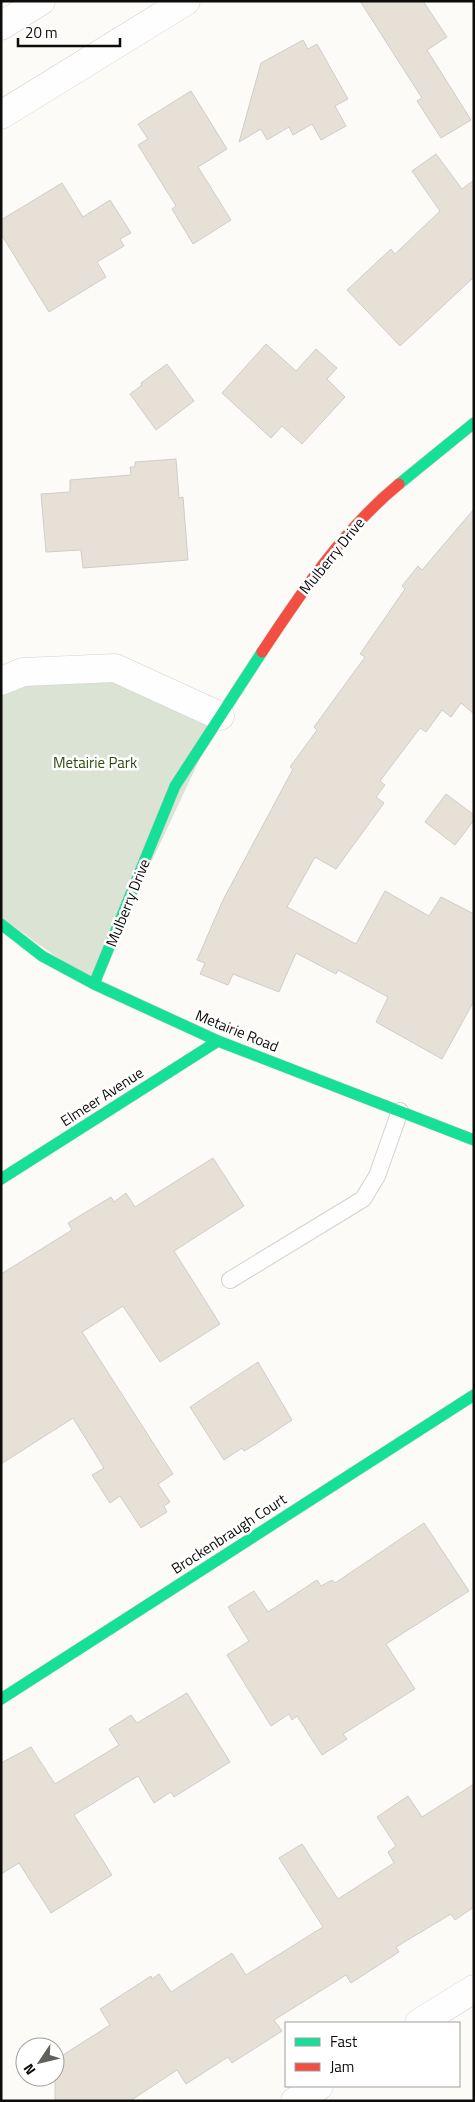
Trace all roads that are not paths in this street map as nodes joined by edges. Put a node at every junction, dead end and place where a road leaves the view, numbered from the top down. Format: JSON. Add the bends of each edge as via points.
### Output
{"nodes":[{"id":1,"x":41,"y":1,"type":"edge"},
{"id":2,"x":186,"y":1,"type":"edge"},
{"id":3,"x":1,"y":26,"type":"edge"},
{"id":4,"x":1,"y":115,"type":"edge"},
{"id":5,"x":474,"y":423,"type":"edge"},
{"id":6,"x":1,"y":681,"type":"edge"},
{"id":7,"x":220,"y":716,"type":"junction"},
{"id":8,"x":1,"y":924,"type":"edge"},
{"id":9,"x":94,"y":984,"type":"junction"},
{"id":10,"x":218,"y":1041,"type":"junction"},
{"id":11,"x":400,"y":1111,"type":"junction"},
{"id":12,"x":474,"y":1140,"type":"edge"},
{"id":13,"x":1,"y":1179,"type":"edge"},
{"id":14,"x":230,"y":1280,"type":"dead end"},
{"id":15,"x":474,"y":1395,"type":"edge"},
{"id":16,"x":1,"y":1699,"type":"edge"},
{"id":17,"x":474,"y":1989,"type":"edge"},
{"id":18,"x":421,"y":2022,"type":"edge"},
{"id":19,"x":317,"y":2087,"type":"edge"},
{"id":20,"x":295,"y":2101,"type":"edge"}],
"edges":[{"from":1,"to":3,"type":"street"},
{"from":2,"to":4,"type":"street"},
{"from":5,"to":7,"type":"street","name":"Mulberry Drive","via":[[371,507],[296,602]]},
{"from":6,"to":7,"type":"street","via":[[23,672],[115,668]]},
{"from":7,"to":9,"type":"street","name":"Mulberry Drive","via":[[176,786]]},
{"from":8,"to":9,"type":"street","name":"Metairie Road","via":[[42,956]]},
{"from":9,"to":10,"type":"street","name":"Metairie Road"},
{"from":10,"to":11,"type":"street","name":"Metairie Road"},
{"from":10,"to":13,"type":"street","name":"Elmeer Avenue"},
{"from":11,"to":12,"type":"street","name":"Metairie Road"},
{"from":11,"to":14,"type":"lane","via":[[377,1176],[363,1199]]},
{"from":15,"to":16,"type":"street","name":"Brockenbraugh Court"},
{"from":17,"to":18,"type":"street"},
{"from":19,"to":20,"type":"street"}]}
